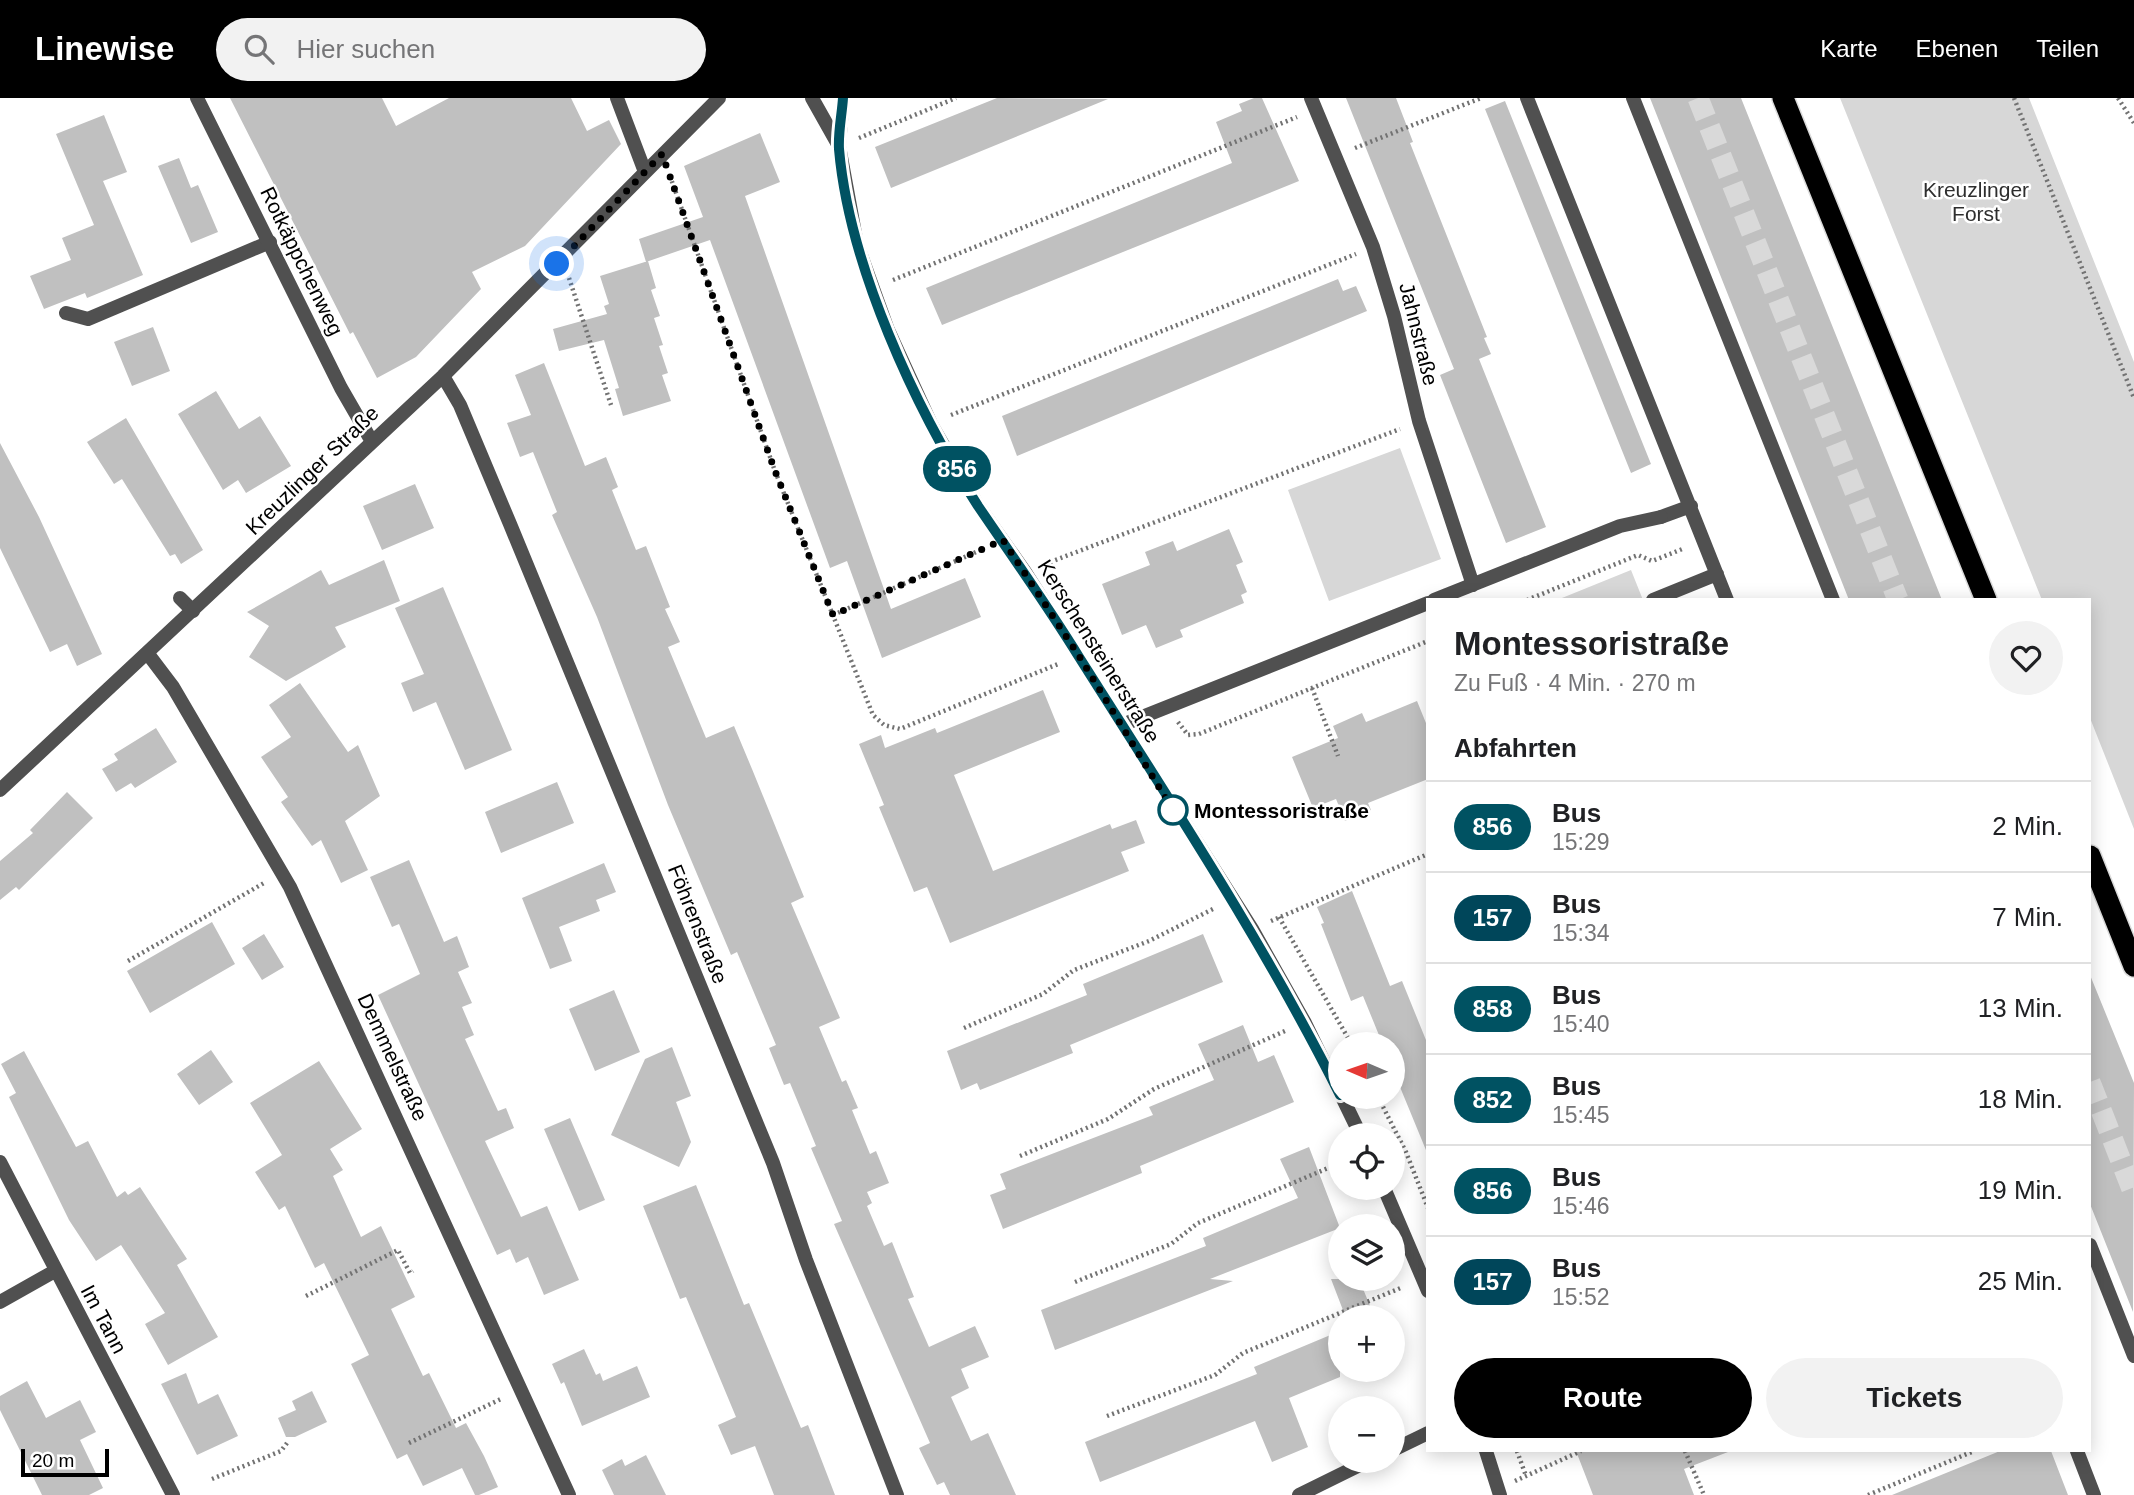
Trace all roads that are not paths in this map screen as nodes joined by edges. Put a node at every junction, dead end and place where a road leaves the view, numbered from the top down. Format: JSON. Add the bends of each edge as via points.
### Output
{"nodes":[{"id":1,"x":197,"y":98,"type":"edge"},
{"id":2,"x":618,"y":98,"type":"edge"},
{"id":3,"x":719,"y":98,"type":"edge"},
{"id":4,"x":812,"y":98,"type":"edge"},
{"id":5,"x":843,"y":98,"type":"edge"},
{"id":6,"x":1527,"y":98,"type":"edge"},
{"id":7,"x":1633,"y":98,"type":"edge"},
{"id":8,"x":1783,"y":98,"type":"edge"},
{"id":9,"x":1313,"y":104,"type":"edge"},
{"id":10,"x":839,"y":146,"type":"junction"},
{"id":11,"x":645,"y":172,"type":"junction"},
{"id":12,"x":270,"y":242,"type":"junction"},
{"id":13,"x":66,"y":313,"type":"dead end"},
{"id":14,"x":443,"y":376,"type":"junction"},
{"id":15,"x":371,"y":440,"type":"junction"},
{"id":16,"x":1691,"y":506,"type":"junction"},
{"id":17,"x":1717,"y":574,"type":"junction"},
{"id":18,"x":1473,"y":584,"type":"junction"},
{"id":19,"x":180,"y":598,"type":"dead end"},
{"id":20,"x":1439,"y":598,"type":"edge"},
{"id":21,"x":1658,"y":598,"type":"edge"},
{"id":22,"x":1726,"y":598,"type":"edge"},
{"id":23,"x":1832,"y":598,"type":"edge"},
{"id":24,"x":1985,"y":598,"type":"edge"},
{"id":25,"x":1426,"y":604,"type":"edge"},
{"id":26,"x":193,"y":611,"type":"junction"},
{"id":27,"x":148,"y":654,"type":"junction"},
{"id":28,"x":1122,"y":725,"type":"junction"},
{"id":29,"x":0,"y":790,"type":"edge"},
{"id":30,"x":2091,"y":858,"type":"edge"},
{"id":31,"x":2134,"y":966,"type":"edge"},
{"id":32,"x":1328,"y":1070,"type":"edge"},
{"id":33,"x":0,"y":1162,"type":"edge"},
{"id":34,"x":1389,"y":1200,"type":"edge"},
{"id":35,"x":2091,"y":1248,"type":"edge"},
{"id":36,"x":55,"y":1271,"type":"junction"},
{"id":37,"x":1426,"y":1285,"type":"edge"},
{"id":38,"x":0,"y":1302,"type":"edge"},
{"id":39,"x":2134,"y":1356,"type":"edge"},
{"id":40,"x":1426,"y":1434,"type":"edge"},
{"id":41,"x":1405,"y":1444,"type":"edge"},
{"id":42,"x":1486,"y":1452,"type":"edge"},
{"id":43,"x":2077,"y":1452,"type":"edge"},
{"id":44,"x":1344,"y":1473,"type":"edge"},
{"id":45,"x":1499,"y":1492,"type":"edge"},
{"id":46,"x":173,"y":1495,"type":"edge"},
{"id":47,"x":569,"y":1495,"type":"edge"},
{"id":48,"x":897,"y":1495,"type":"edge"},
{"id":49,"x":1299,"y":1495,"type":"edge"},
{"id":50,"x":2094,"y":1495,"type":"edge"}],
"edges":[{"from":1,"to":12,"type":"street","name":"Rotkäppchenweg"},
{"from":2,"to":11,"type":"street"},
{"from":3,"to":11,"type":"street","name":"Kreuzlinger Straße"},
{"from":4,"to":10,"type":"street","name":"Kerschensteinerstraße"},
{"from":5,"to":10,"type":"street"},
{"from":6,"to":16,"type":"street"},
{"from":7,"to":23,"type":"street"},
{"from":8,"to":24,"type":"highway"},
{"from":9,"to":18,"type":"street","name":"Jahnstraße","via":[[1373,247],[1419,421]]},
{"from":10,"to":28,"type":"street","name":"Kerschensteinerstraße","via":[[857,244],[931,424],[977,504]]},
{"from":11,"to":14,"type":"street","name":"Kreuzlinger Straße"},
{"from":12,"to":13,"type":"street","via":[[88,319]]},
{"from":12,"to":15,"type":"street","name":"Rotkäppchenweg"},
{"from":14,"to":15,"type":"street","name":"Kreuzlinger Straße"},
{"from":14,"to":48,"type":"street","name":"Föhrenstraße","via":[[460,405],[515,535],[774,1163],[806,1260]]},
{"from":15,"to":26,"type":"street","name":"Kreuzlinger Straße"},
{"from":16,"to":17,"type":"street"},
{"from":16,"to":18,"type":"street","via":[[1620,526]]},
{"from":17,"to":21,"type":"street"},
{"from":17,"to":22,"type":"street"},
{"from":18,"to":20,"type":"street"},
{"from":19,"to":26,"type":"street"},
{"from":25,"to":28,"type":"street"},
{"from":26,"to":27,"type":"street","name":"Kreuzlinger Straße"},
{"from":27,"to":29,"type":"street","name":"Kreuzlinger Straße"},
{"from":27,"to":47,"type":"street","name":"Demmelstraße","via":[[173,687],[282,873],[381,1079]]},
{"from":28,"to":32,"type":"street","name":"Kerschensteinerstraße","via":[[1252,929]]},
{"from":30,"to":31,"type":"highway"},
{"from":33,"to":36,"type":"street","name":"Im Tann"},
{"from":34,"to":37,"type":"street"},
{"from":35,"to":39,"type":"street"},
{"from":36,"to":38,"type":"street"},
{"from":36,"to":46,"type":"street","name":"Im Tann"},
{"from":40,"to":41,"type":"street"},
{"from":42,"to":45,"type":"street"},
{"from":43,"to":50,"type":"street"},
{"from":44,"to":49,"type":"street"}]}
